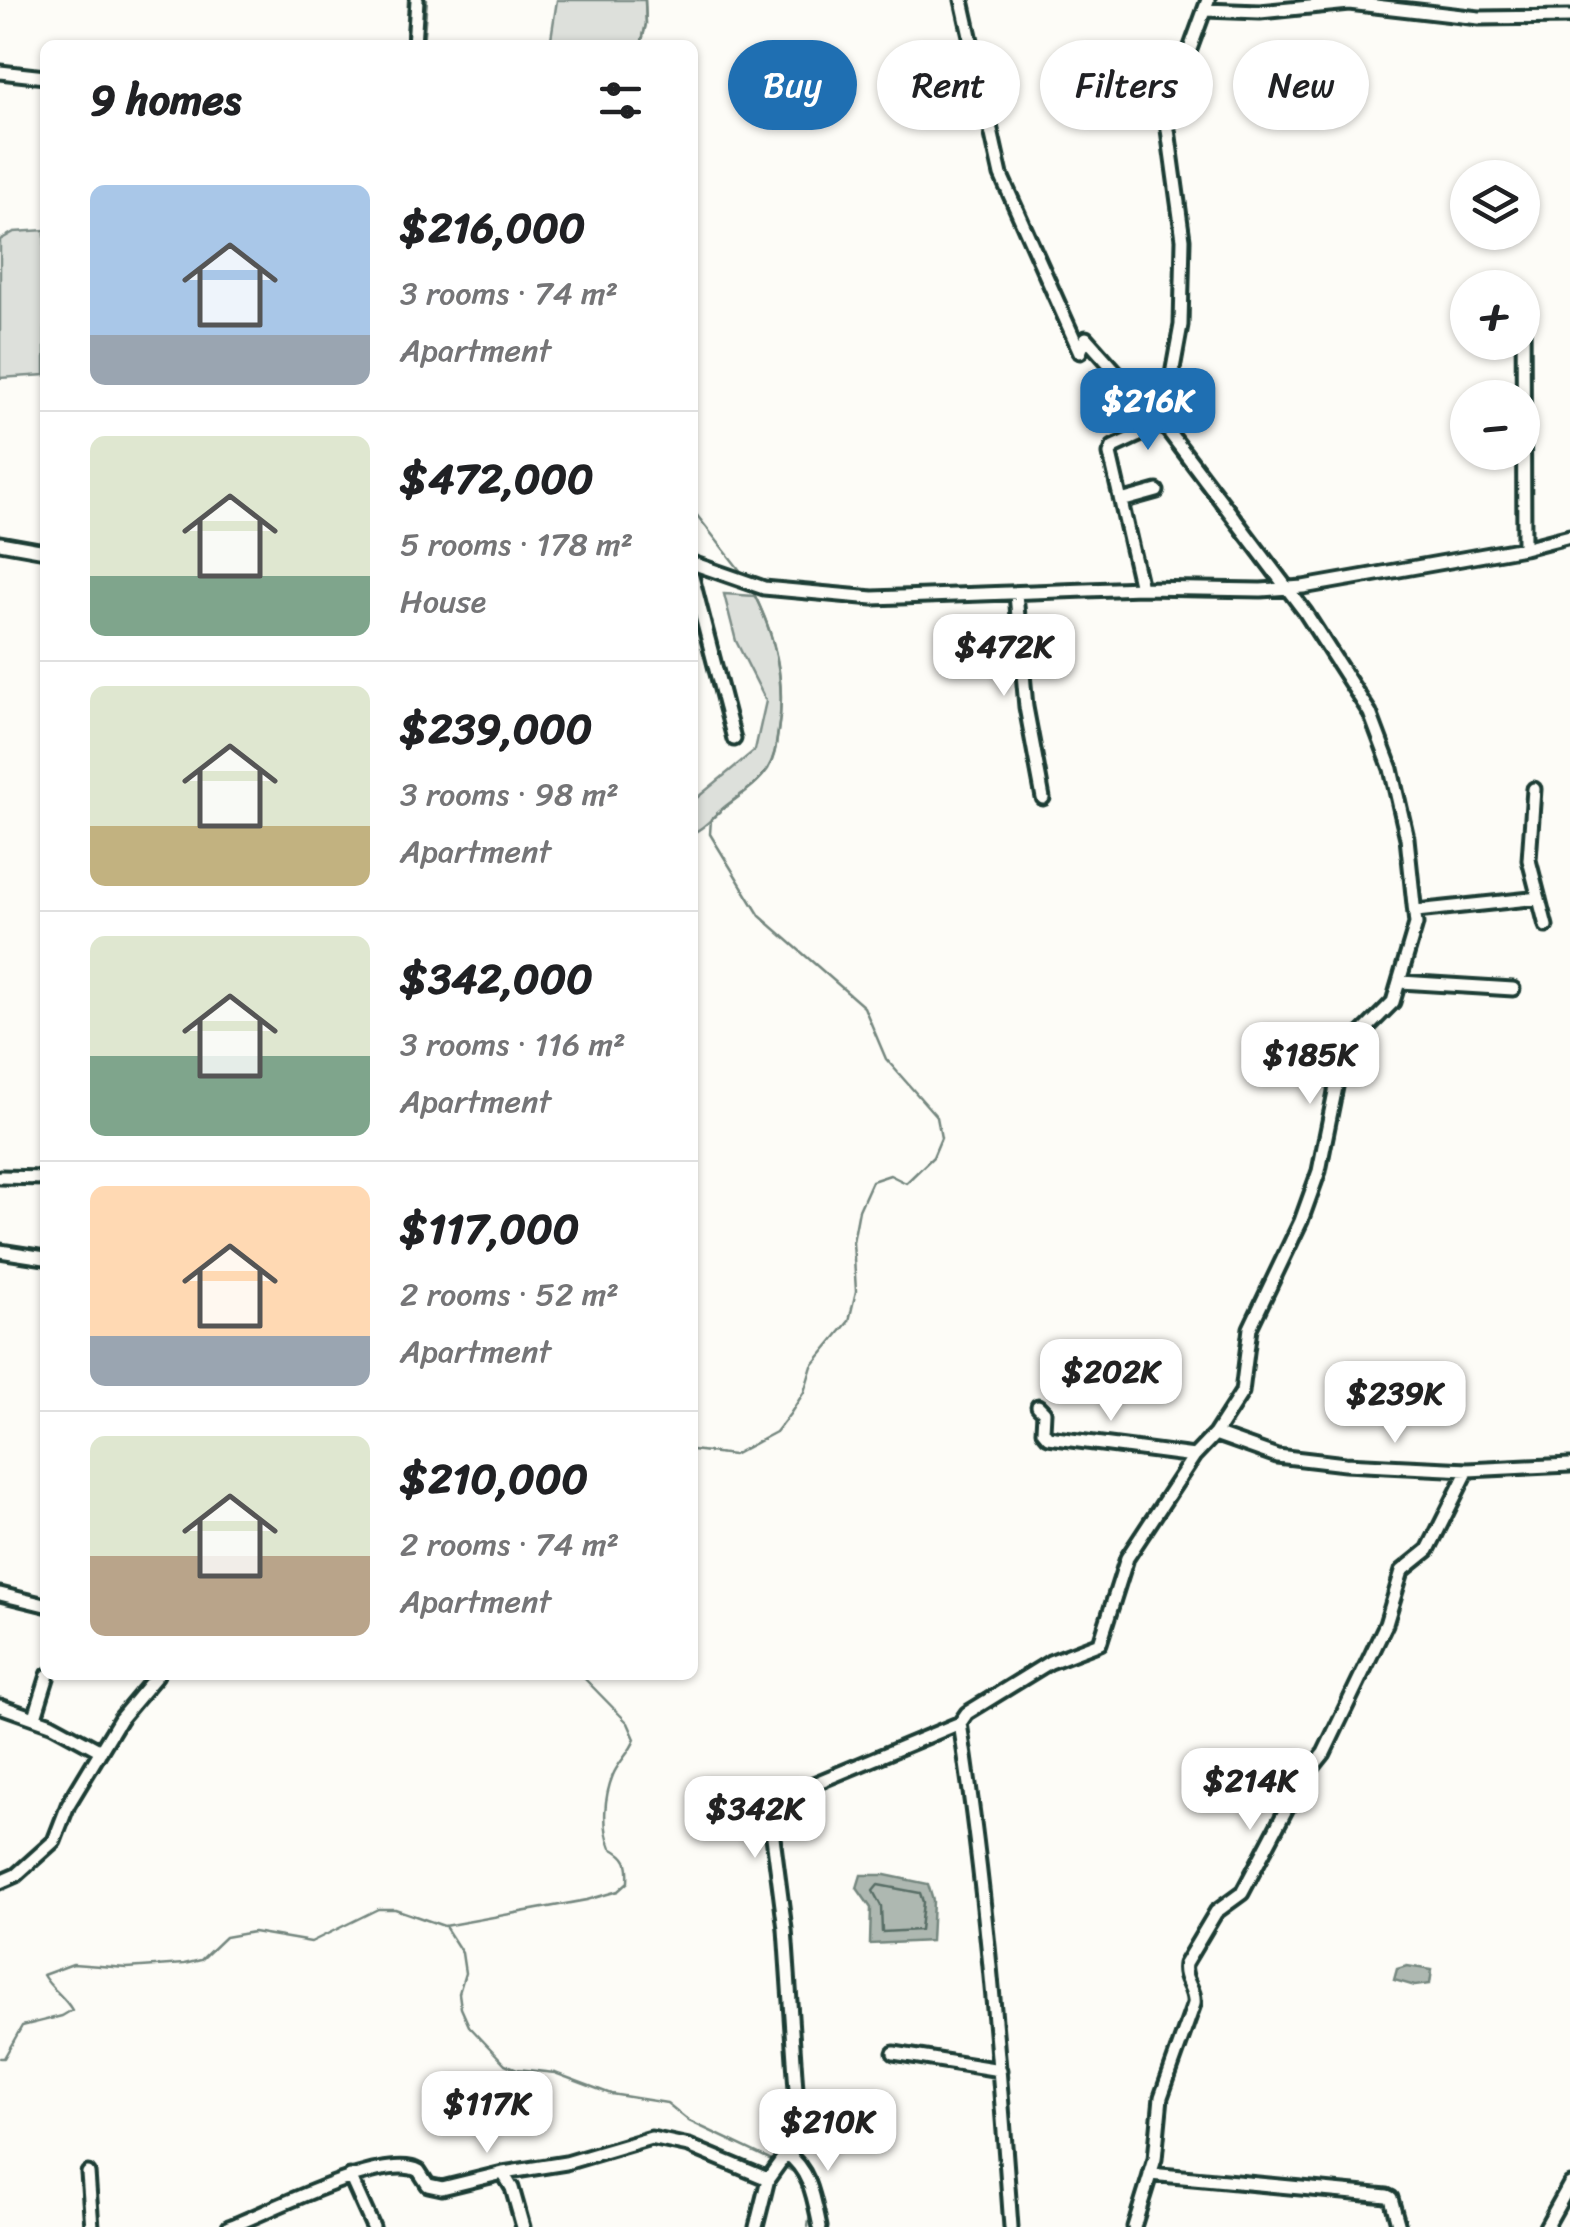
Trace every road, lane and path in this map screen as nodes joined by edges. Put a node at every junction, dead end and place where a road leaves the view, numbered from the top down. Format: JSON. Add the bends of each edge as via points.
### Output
{"nodes":[{"id":1,"x":417,"y":0,"type":"edge"},
{"id":2,"x":962,"y":0,"type":"edge"},
{"id":3,"x":1207,"y":5,"type":"edge"},
{"id":4,"x":1570,"y":17,"type":"edge"},
{"id":5,"x":414,"y":40,"type":"edge"},
{"id":6,"x":0,"y":72,"type":"edge"},
{"id":7,"x":40,"y":76,"type":"edge"},
{"id":8,"x":1523,"y":360,"type":"edge"},
{"id":9,"x":1163,"y":424,"type":"junction"},
{"id":10,"x":1157,"y":490,"type":"dead end"},
{"id":11,"x":1121,"y":501,"type":"junction"},
{"id":12,"x":1570,"y":536,"type":"edge"},
{"id":13,"x":0,"y":543,"type":"edge"},
{"id":14,"x":1524,"y":548,"type":"junction"},
{"id":15,"x":40,"y":550,"type":"edge"},
{"id":16,"x":698,"y":566,"type":"edge"},
{"id":17,"x":1141,"y":588,"type":"junction"},
{"id":18,"x":1287,"y":588,"type":"junction"},
{"id":19,"x":1016,"y":594,"type":"junction"},
{"id":20,"x":698,"y":600,"type":"edge"},
{"id":21,"x":734,"y":740,"type":"dead end"},
{"id":22,"x":1534,"y":789,"type":"dead end"},
{"id":23,"x":1043,"y":798,"type":"dead end"},
{"id":24,"x":1539,"y":898,"type":"junction"},
{"id":25,"x":1416,"y":911,"type":"junction"},
{"id":26,"x":1546,"y":926,"type":"dead end"},
{"id":27,"x":1401,"y":982,"type":"junction"},
{"id":28,"x":1513,"y":989,"type":"dead end"},
{"id":29,"x":0,"y":1177,"type":"edge"},
{"id":30,"x":40,"y":1178,"type":"edge"},
{"id":31,"x":0,"y":1250,"type":"edge"},
{"id":32,"x":40,"y":1257,"type":"edge"},
{"id":33,"x":1038,"y":1406,"type":"dead end"},
{"id":34,"x":1215,"y":1434,"type":"junction"},
{"id":35,"x":1194,"y":1456,"type":"junction"},
{"id":36,"x":1570,"y":1465,"type":"edge"},
{"id":37,"x":1468,"y":1470,"type":"junction"},
{"id":38,"x":0,"y":1594,"type":"edge"},
{"id":39,"x":40,"y":1603,"type":"edge"},
{"id":40,"x":46,"y":1680,"type":"edge"},
{"id":41,"x":152,"y":1680,"type":"edge"},
{"id":42,"x":0,"y":1706,"type":"edge"},
{"id":43,"x":35,"y":1717,"type":"junction"},
{"id":44,"x":960,"y":1723,"type":"junction"},
{"id":45,"x":102,"y":1751,"type":"junction"},
{"id":46,"x":0,"y":1882,"type":"edge"},
{"id":47,"x":894,"y":2053,"type":"dead end"},
{"id":48,"x":1000,"y":2070,"type":"junction"},
{"id":49,"x":784,"y":2155,"type":"junction"},
{"id":50,"x":88,"y":2173,"type":"dead end"},
{"id":51,"x":503,"y":2174,"type":"junction"},
{"id":52,"x":1150,"y":2174,"type":"junction"},
{"id":53,"x":350,"y":2176,"type":"junction"},
{"id":54,"x":770,"y":2176,"type":"junction"},
{"id":55,"x":1570,"y":2184,"type":"edge"},
{"id":56,"x":92,"y":2227,"type":"edge"},
{"id":57,"x":229,"y":2227,"type":"edge"},
{"id":58,"x":374,"y":2227,"type":"edge"},
{"id":59,"x":522,"y":2227,"type":"edge"},
{"id":60,"x":756,"y":2227,"type":"edge"},
{"id":61,"x":820,"y":2227,"type":"edge"},
{"id":62,"x":1011,"y":2227,"type":"edge"},
{"id":63,"x":1134,"y":2227,"type":"edge"},
{"id":64,"x":1400,"y":2227,"type":"edge"},
{"id":65,"x":1546,"y":2227,"type":"edge"}],
"edges":[{"from":1,"to":5,"type":"street"},
{"from":2,"to":9,"type":"street","via":[[1000,175],[1080,352],[1086,338]]},
{"from":3,"to":4,"type":"street","via":[[1260,12],[1349,3],[1478,18]]},
{"from":3,"to":9,"type":"street","via":[[1166,115],[1182,239],[1181,325]]},
{"from":6,"to":7,"type":"street"},
{"from":8,"to":14,"type":"street"},
{"from":9,"to":11,"type":"street","via":[[1110,450]]},
{"from":9,"to":18,"type":"street"},
{"from":10,"to":11,"type":"street"},
{"from":11,"to":17,"type":"street"},
{"from":12,"to":14,"type":"street"},
{"from":13,"to":15,"type":"street"},
{"from":14,"to":18,"type":"street"},
{"from":16,"to":19,"type":"street","via":[[764,588],[874,598]]},
{"from":17,"to":18,"type":"street"},
{"from":17,"to":19,"type":"street"},
{"from":18,"to":25,"type":"street","via":[[1370,713],[1392,769]]},
{"from":19,"to":23,"type":"street"},
{"from":20,"to":21,"type":"street"},
{"from":22,"to":24,"type":"street","via":[[1529,860]]},
{"from":24,"to":25,"type":"street"},
{"from":24,"to":26,"type":"street"},
{"from":25,"to":27,"type":"street"},
{"from":27,"to":28,"type":"street"},
{"from":27,"to":34,"type":"street","via":[[1379,1020],[1340,1062],[1318,1171],[1250,1328],[1242,1392]]},
{"from":29,"to":30,"type":"street"},
{"from":31,"to":32,"type":"street"},
{"from":33,"to":35,"type":"street","via":[[1048,1437]]},
{"from":34,"to":35,"type":"street"},
{"from":34,"to":37,"type":"street","via":[[1278,1456]]},
{"from":35,"to":44,"type":"street","via":[[1127,1558],[1100,1643],[1050,1662]]},
{"from":36,"to":37,"type":"street"},
{"from":37,"to":52,"type":"street","via":[[1428,1550],[1402,1571],[1386,1624],[1324,1753],[1300,1783],[1242,1893],[1216,1912],[1186,1964],[1195,1999],[1162,2096]]},
{"from":38,"to":39,"type":"street"},
{"from":40,"to":43,"type":"street"},
{"from":41,"to":45,"type":"street"},
{"from":42,"to":43,"type":"street"},
{"from":43,"to":45,"type":"street"},
{"from":44,"to":48,"type":"street"},
{"from":44,"to":49,"type":"street","via":[[769,1806],[798,2119]]},
{"from":45,"to":46,"type":"street","via":[[54,1841]]},
{"from":47,"to":48,"type":"street"},
{"from":48,"to":62,"type":"street"},
{"from":49,"to":54,"type":"street"},
{"from":49,"to":61,"type":"street","via":[[802,2167]]},
{"from":50,"to":56,"type":"street"},
{"from":51,"to":53,"type":"street","via":[[437,2189],[419,2171],[402,2166]]},
{"from":51,"to":54,"type":"street","via":[[566,2164],[651,2138]]},
{"from":51,"to":59,"type":"street"},
{"from":52,"to":63,"type":"street"},
{"from":52,"to":64,"type":"street","via":[[1387,2196]]},
{"from":53,"to":57,"type":"street"},
{"from":53,"to":58,"type":"street"},
{"from":54,"to":60,"type":"street"},
{"from":55,"to":65,"type":"street"}]}
